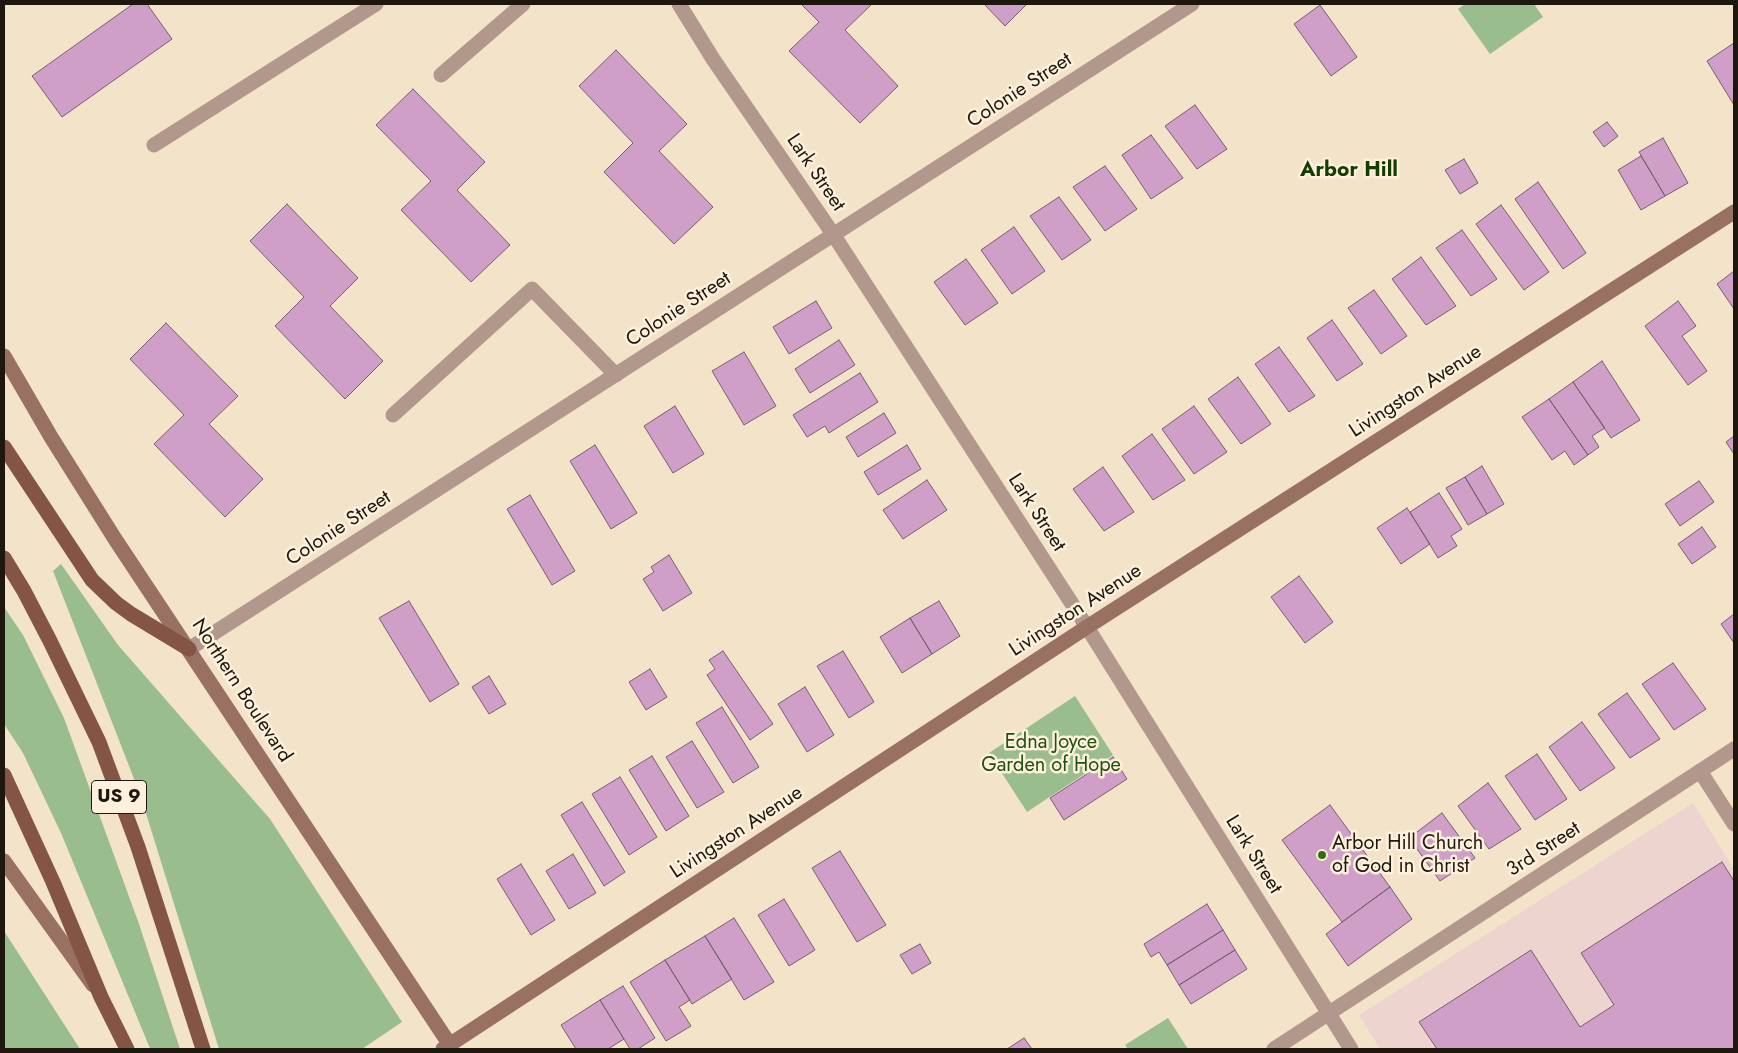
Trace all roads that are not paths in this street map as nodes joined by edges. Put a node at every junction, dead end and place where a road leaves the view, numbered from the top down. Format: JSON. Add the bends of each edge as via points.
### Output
{"nodes":[{"id":1,"x":376,"y":4,"type":"edge"},
{"id":2,"x":523,"y":4,"type":"edge"},
{"id":3,"x":679,"y":4,"type":"edge"},
{"id":4,"x":1189,"y":4,"type":"edge"},
{"id":5,"x":442,"y":75,"type":"dead end"},
{"id":6,"x":154,"y":145,"type":"dead end"},
{"id":7,"x":1734,"y":212,"type":"edge"},
{"id":8,"x":833,"y":234,"type":"junction"},
{"id":9,"x":4,"y":356,"type":"edge"},
{"id":10,"x":616,"y":375,"type":"junction"},
{"id":11,"x":393,"y":415,"type":"dead end"},
{"id":12,"x":4,"y":447,"type":"edge"},
{"id":13,"x":4,"y":558,"type":"edge"},
{"id":14,"x":1087,"y":627,"type":"junction"},
{"id":15,"x":189,"y":649,"type":"junction"},
{"id":16,"x":1734,"y":749,"type":"edge"},
{"id":17,"x":1700,"y":771,"type":"junction"},
{"id":18,"x":4,"y":776,"type":"edge"},
{"id":19,"x":1734,"y":824,"type":"edge"},
{"id":20,"x":4,"y":860,"type":"edge"},
{"id":21,"x":101,"y":997,"type":"junction"},
{"id":22,"x":1328,"y":1014,"type":"junction"},
{"id":23,"x":446,"y":1047,"type":"edge"},
{"id":24,"x":127,"y":1049,"type":"edge"},
{"id":25,"x":202,"y":1049,"type":"edge"},
{"id":26,"x":1274,"y":1049,"type":"edge"},
{"id":27,"x":1352,"y":1049,"type":"edge"}],
"edges":[{"from":1,"to":6,"type":"street"},
{"from":2,"to":5,"type":"street"},
{"from":3,"to":8,"type":"street","name":"Lark Street"},
{"from":4,"to":8,"type":"street","name":"Colonie Street"},
{"from":7,"to":14,"type":"street","name":"Livingston Avenue"},
{"from":8,"to":10,"type":"street","name":"Colonie Street"},
{"from":8,"to":14,"type":"street","name":"Lark Street"},
{"from":9,"to":15,"type":"street","name":"Northern Boulevard","via":[[100,515]]},
{"from":10,"to":11,"type":"street","via":[[532,289]]},
{"from":10,"to":15,"type":"street","name":"Colonie Street"},
{"from":12,"to":15,"type":"main road","via":[[92,580],[131,614]]},
{"from":13,"to":25,"type":"main road","number":"US 9","via":[[50,641],[99,742],[138,847]]},
{"from":14,"to":22,"type":"street","name":"Lark Street"},
{"from":14,"to":23,"type":"street","name":"Livingston Avenue"},
{"from":15,"to":23,"type":"street","name":"Northern Boulevard"},
{"from":16,"to":17,"type":"street","name":"3rd Street"},
{"from":17,"to":19,"type":"street"},
{"from":17,"to":22,"type":"street","name":"3rd Street"},
{"from":18,"to":21,"type":"main road"},
{"from":20,"to":21,"type":"street"},
{"from":21,"to":24,"type":"main road"},
{"from":22,"to":26,"type":"street","name":"3rd Street"},
{"from":22,"to":27,"type":"street","name":"Lark Street"}]}
